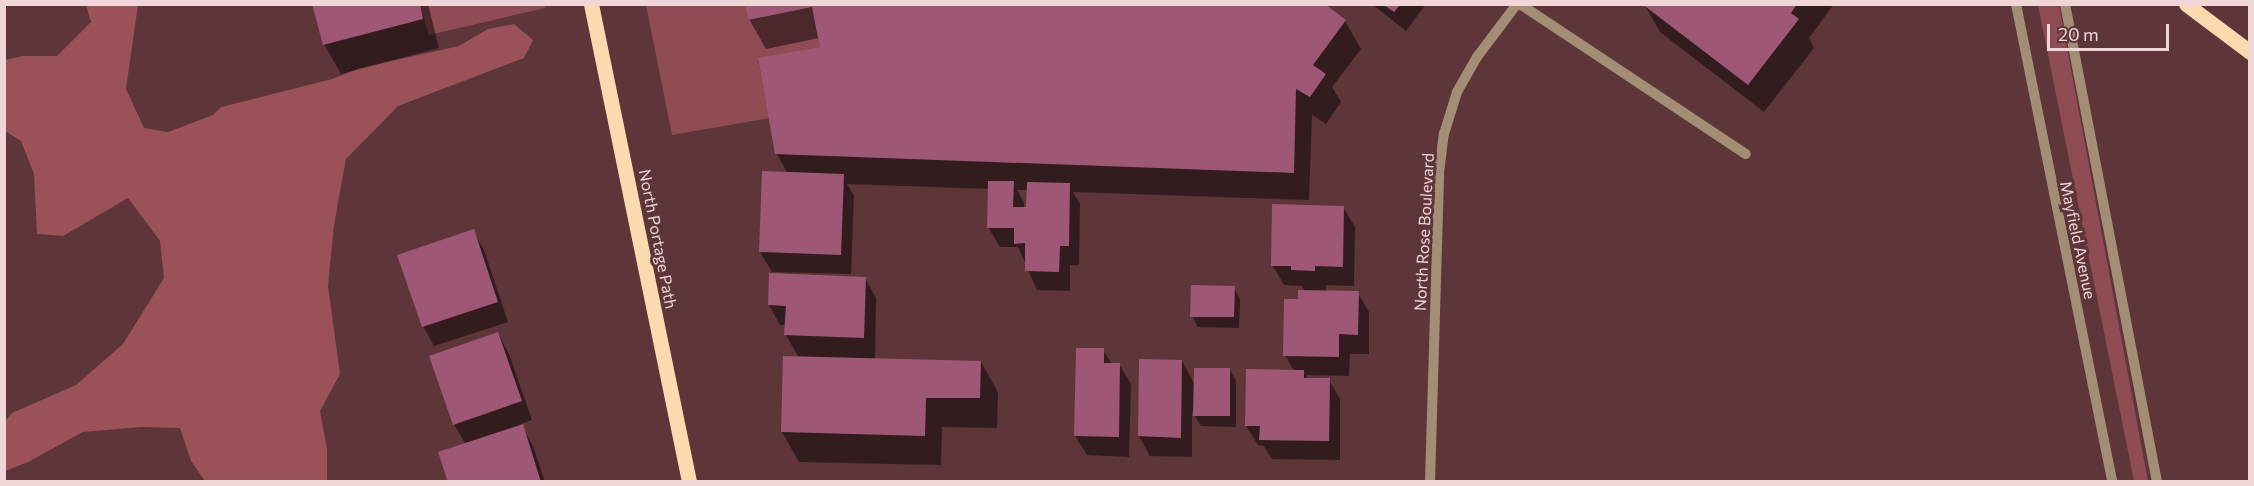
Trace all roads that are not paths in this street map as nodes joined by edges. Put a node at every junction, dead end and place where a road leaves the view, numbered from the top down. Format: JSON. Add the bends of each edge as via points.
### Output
{"nodes":[{"id":1,"x":591,"y":4,"type":"edge"},
{"id":2,"x":1518,"y":4,"type":"edge"},
{"id":3,"x":2016,"y":4,"type":"edge"},
{"id":4,"x":2066,"y":4,"type":"edge"},
{"id":5,"x":2186,"y":4,"type":"edge"},
{"id":6,"x":2250,"y":52,"type":"edge"},
{"id":7,"x":1746,"y":154,"type":"dead end"},
{"id":8,"x":689,"y":482,"type":"edge"},
{"id":9,"x":1430,"y":482,"type":"edge"},
{"id":10,"x":2112,"y":482,"type":"edge"},
{"id":11,"x":2157,"y":482,"type":"edge"}],
"edges":[{"from":1,"to":8,"type":"main road","name":"North Portage Path"},
{"from":2,"to":7,"type":"street"},
{"from":2,"to":9,"type":"street","name":"North Rose Boulevard","via":[[1477,57],[1457,92],[1444,134],[1439,173]]},
{"from":3,"to":10,"type":"street","name":"Mayfield Avenue"},
{"from":4,"to":11,"type":"street","name":"Mayfield Avenue"},
{"from":5,"to":6,"type":"main road"}]}
